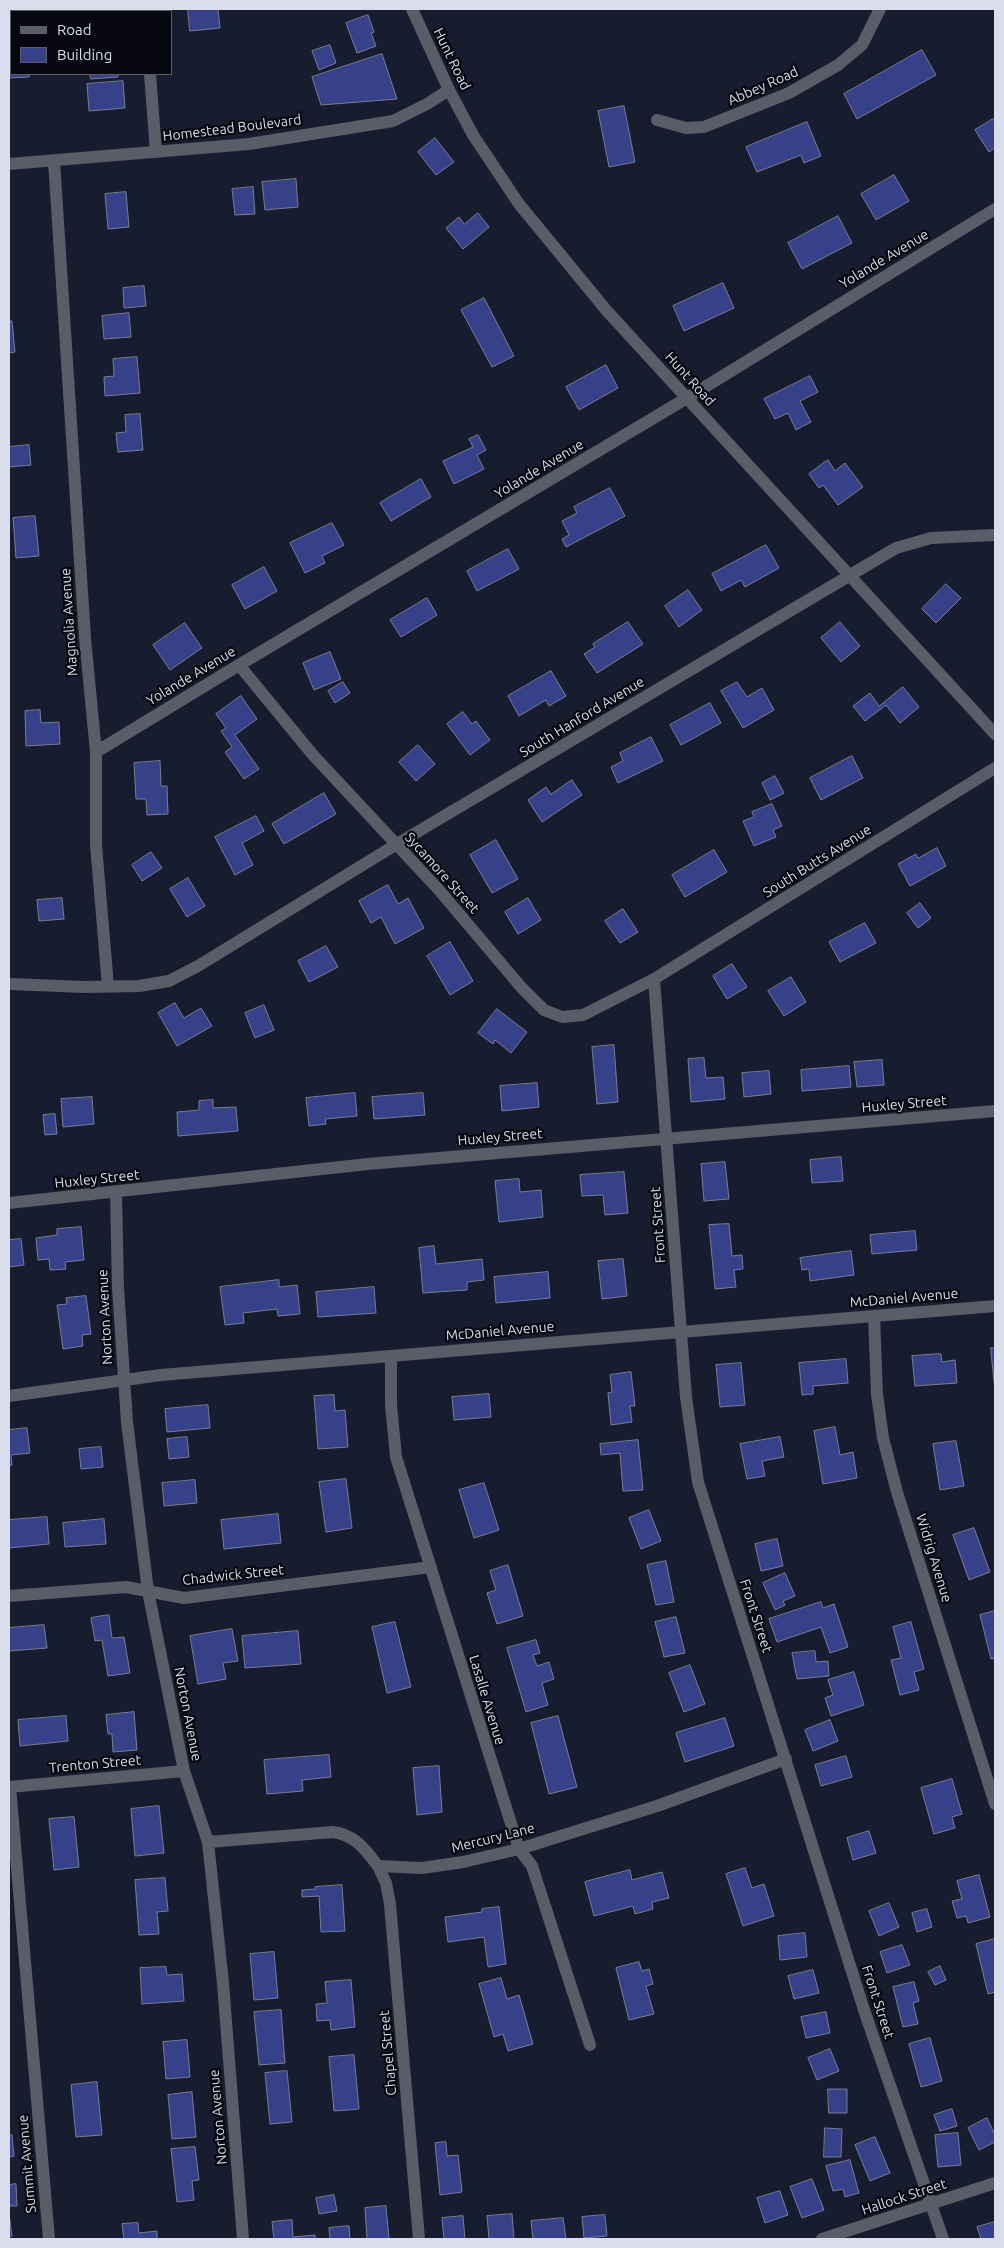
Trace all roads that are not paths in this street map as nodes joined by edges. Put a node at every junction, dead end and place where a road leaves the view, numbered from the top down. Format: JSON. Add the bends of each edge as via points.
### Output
{"nodes":[{"id":1,"x":412,"y":9,"type":"edge"},
{"id":2,"x":880,"y":9,"type":"edge"},
{"id":3,"x":150,"y":75,"type":"edge"},
{"id":4,"x":449,"y":90,"type":"junction"},
{"id":5,"x":657,"y":120,"type":"dead end"},
{"id":6,"x":156,"y":152,"type":"junction"},
{"id":7,"x":54,"y":161,"type":"junction"},
{"id":8,"x":9,"y":164,"type":"edge"},
{"id":9,"x":995,"y":209,"type":"edge"},
{"id":10,"x":687,"y":398,"type":"junction"},
{"id":11,"x":995,"y":535,"type":"edge"},
{"id":12,"x":849,"y":576,"type":"junction"},
{"id":13,"x":239,"y":664,"type":"junction"},
{"id":14,"x":995,"y":734,"type":"edge"},
{"id":15,"x":96,"y":752,"type":"junction"},
{"id":16,"x":995,"y":768,"type":"edge"},
{"id":17,"x":396,"y":844,"type":"junction"},
{"id":18,"x":654,"y":979,"type":"junction"},
{"id":19,"x":9,"y":984,"type":"edge"},
{"id":20,"x":108,"y":986,"type":"junction"},
{"id":21,"x":995,"y":1111,"type":"edge"},
{"id":22,"x":667,"y":1138,"type":"junction"},
{"id":23,"x":116,"y":1193,"type":"junction"},
{"id":24,"x":9,"y":1203,"type":"edge"},
{"id":25,"x":995,"y":1306,"type":"edge"},
{"id":26,"x":874,"y":1316,"type":"junction"},
{"id":27,"x":682,"y":1331,"type":"junction"},
{"id":28,"x":391,"y":1356,"type":"junction"},
{"id":29,"x":124,"y":1380,"type":"junction"},
{"id":30,"x":9,"y":1396,"type":"edge"},
{"id":31,"x":431,"y":1567,"type":"junction"},
{"id":32,"x":148,"y":1591,"type":"junction"},
{"id":33,"x":9,"y":1596,"type":"edge"},
{"id":34,"x":786,"y":1759,"type":"junction"},
{"id":35,"x":184,"y":1771,"type":"junction"},
{"id":36,"x":9,"y":1787,"type":"edge"},
{"id":37,"x":995,"y":1804,"type":"edge"},
{"id":38,"x":208,"y":1842,"type":"junction"},
{"id":39,"x":519,"y":1849,"type":"junction"},
{"id":40,"x":378,"y":1866,"type":"junction"},
{"id":41,"x":590,"y":2045,"type":"dead end"},
{"id":42,"x":995,"y":2183,"type":"edge"},
{"id":43,"x":931,"y":2204,"type":"junction"},
{"id":44,"x":49,"y":2239,"type":"edge"},
{"id":45,"x":243,"y":2239,"type":"edge"},
{"id":46,"x":419,"y":2239,"type":"edge"},
{"id":47,"x":822,"y":2239,"type":"edge"},
{"id":48,"x":943,"y":2239,"type":"edge"}],
"edges":[{"from":1,"to":4,"type":"street","name":"Hunt Road"},
{"from":2,"to":5,"type":"street","name":"Abbey Road","via":[[862,45],[838,66],[789,93],[704,127],[686,128]]},
{"from":3,"to":6,"type":"street"},
{"from":4,"to":6,"type":"street","name":"Homestead Boulevard","via":[[394,121],[248,144]]},
{"from":4,"to":10,"type":"street","name":"Hunt Road","via":[[473,135],[519,204],[607,311]]},
{"from":6,"to":7,"type":"street","name":"Homestead Boulevard"},
{"from":7,"to":8,"type":"street","name":"Homestead Boulevard"},
{"from":7,"to":15,"type":"street","name":"Magnolia Avenue","via":[[83,619]]},
{"from":9,"to":10,"type":"street","name":"Yolande Avenue"},
{"from":10,"to":12,"type":"street","name":"Hunt Road"},
{"from":10,"to":13,"type":"street","name":"Yolande Avenue"},
{"from":11,"to":12,"type":"street","name":"South Hanford Avenue","via":[[931,538],[896,548]]},
{"from":12,"to":14,"type":"street","name":"Hunt Road"},
{"from":12,"to":17,"type":"street","name":"South Hanford Avenue"},
{"from":13,"to":15,"type":"street","name":"Yolande Avenue"},
{"from":13,"to":17,"type":"street","name":"Sycamore Street","via":[[313,755]]},
{"from":15,"to":20,"type":"street","name":"Magnolia Avenue","via":[[96,845]]},
{"from":16,"to":18,"type":"street","name":"South Butts Avenue"},
{"from":17,"to":18,"type":"street","name":"Sycamore Street","via":[[544,1010],[562,1018],[583,1015]]},
{"from":17,"to":20,"type":"street","name":"South Hanford Avenue","via":[[169,981],[139,986]]},
{"from":18,"to":22,"type":"street","name":"Front Street"},
{"from":19,"to":20,"type":"street"},
{"from":21,"to":22,"type":"street","name":"Huxley Street"},
{"from":22,"to":23,"type":"street","name":"Huxley Street","via":[[368,1164]]},
{"from":22,"to":27,"type":"street","name":"Front Street"},
{"from":23,"to":24,"type":"street","name":"Huxley Street"},
{"from":23,"to":29,"type":"street","name":"Norton Avenue"},
{"from":25,"to":26,"type":"street","name":"McDaniel Avenue"},
{"from":26,"to":27,"type":"street","name":"McDaniel Avenue"},
{"from":26,"to":37,"type":"street","name":"Widrig Avenue","via":[[882,1438]]},
{"from":27,"to":28,"type":"street","name":"McDaniel Avenue"},
{"from":27,"to":34,"type":"street","name":"Front Street","via":[[686,1397],[698,1482]]},
{"from":28,"to":29,"type":"street","name":"McDaniel Avenue"},
{"from":28,"to":31,"type":"street","name":"Lasalle Avenue","via":[[396,1457]]},
{"from":29,"to":30,"type":"street","name":"McDaniel Avenue"},
{"from":29,"to":32,"type":"street","name":"Norton Avenue"},
{"from":31,"to":32,"type":"street","name":"Chadwick Street","via":[[184,1598]]},
{"from":31,"to":39,"type":"street","name":"Lasalle Avenue"},
{"from":32,"to":33,"type":"street","name":"Chadwick Street","via":[[126,1587]]},
{"from":32,"to":35,"type":"street","name":"Norton Avenue"},
{"from":34,"to":39,"type":"street","name":"Mercury Lane","via":[[658,1806]]},
{"from":34,"to":43,"type":"street","name":"Front Street","via":[[864,2010]]},
{"from":35,"to":36,"type":"street","name":"Trenton Street"},
{"from":35,"to":38,"type":"street","name":"Norton Avenue"},
{"from":36,"to":44,"type":"street","name":"Summit Avenue"},
{"from":38,"to":40,"type":"street","via":[[309,1833],[342,1834],[357,1840]]},
{"from":38,"to":45,"type":"street","name":"Norton Avenue"},
{"from":39,"to":40,"type":"street","name":"Mercury Lane","via":[[422,1868]]},
{"from":39,"to":41,"type":"street","name":"Lasalle Avenue","via":[[532,1866]]},
{"from":40,"to":46,"type":"street","name":"Chapel Street","via":[[386,1883],[390,1904]]},
{"from":42,"to":43,"type":"street","name":"Hallock Street"},
{"from":43,"to":47,"type":"street","name":"Hallock Street"},
{"from":43,"to":48,"type":"street","name":"Front Street"}]}
